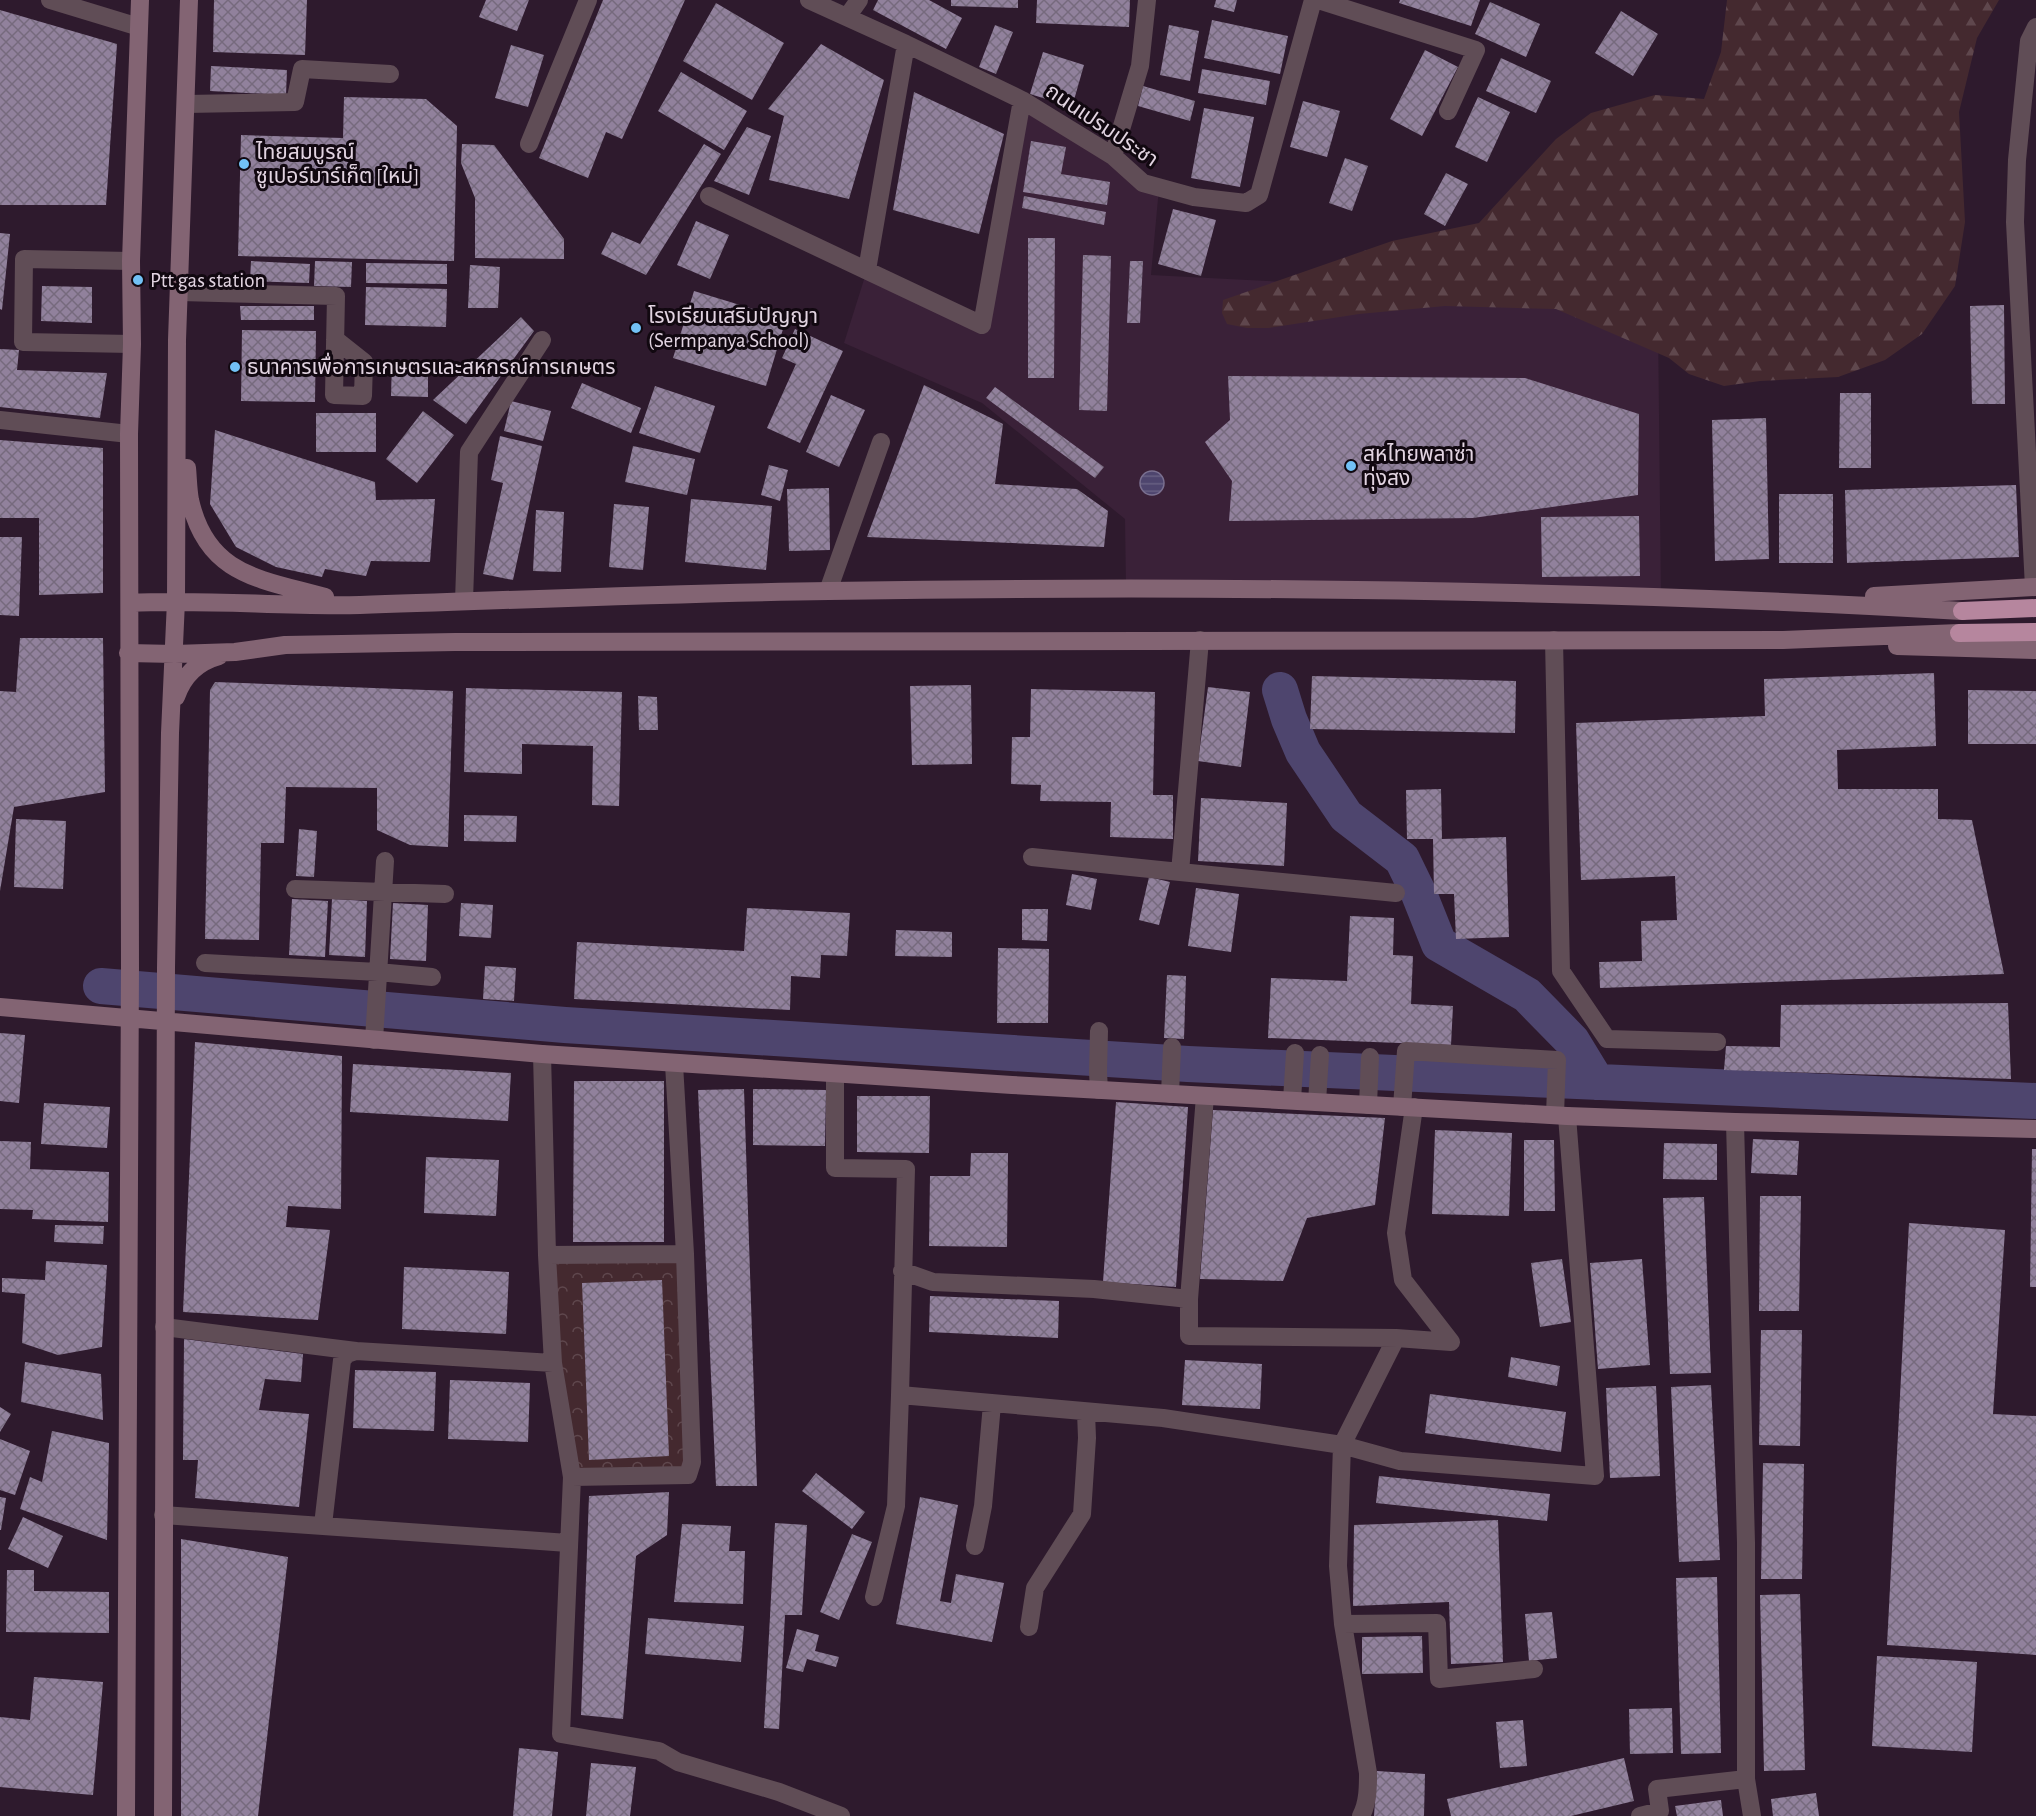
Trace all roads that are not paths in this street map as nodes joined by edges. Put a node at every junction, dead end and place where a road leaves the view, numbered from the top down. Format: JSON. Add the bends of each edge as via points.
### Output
{"nodes":[{"id":1,"x":50,"y":0,"type":"edge"},
{"id":2,"x":140,"y":0,"type":"edge"},
{"id":3,"x":189,"y":0,"type":"edge"},
{"id":4,"x":588,"y":0,"type":"edge"},
{"id":5,"x":809,"y":0,"type":"edge"},
{"id":6,"x":860,"y":0,"type":"edge"},
{"id":7,"x":1147,"y":0,"type":"edge"},
{"id":8,"x":1313,"y":0,"type":"edge"},
{"id":9,"x":1318,"y":0,"type":"edge"},
{"id":10,"x":847,"y":17,"type":"junction"},
{"id":11,"x":139,"y":27,"type":"junction"},
{"id":12,"x":2034,"y":37,"type":"edge"},
{"id":13,"x":906,"y":44,"type":"junction"},
{"id":14,"x":390,"y":74,"type":"dead end"},
{"id":15,"x":1022,"y":100,"type":"junction"},
{"id":16,"x":186,"y":104,"type":"junction"},
{"id":17,"x":1448,"y":111,"type":"dead end"},
{"id":18,"x":529,"y":144,"type":"dead end"},
{"id":19,"x":1113,"y":156,"type":"junction"},
{"id":20,"x":709,"y":196,"type":"dead end"},
{"id":21,"x":131,"y":261,"type":"junction"},
{"id":22,"x":867,"y":270,"type":"junction"},
{"id":23,"x":180,"y":292,"type":"junction"},
{"id":24,"x":335,"y":339,"type":"dead end"},
{"id":25,"x":177,"y":340,"type":"junction"},
{"id":26,"x":543,"y":340,"type":"dead end"},
{"id":27,"x":132,"y":344,"type":"junction"},
{"id":28,"x":0,"y":420,"type":"edge"},
{"id":29,"x":129,"y":434,"type":"junction"},
{"id":30,"x":881,"y":442,"type":"dead end"},
{"id":31,"x":2035,"y":587,"type":"edge"},
{"id":32,"x":828,"y":591,"type":"junction"},
{"id":33,"x":176,"y":601,"type":"junction"},
{"id":34,"x":464,"y":601,"type":"junction"},
{"id":35,"x":1791,"y":601,"type":"junction"},
{"id":36,"x":130,"y":603,"type":"junction"},
{"id":37,"x":352,"y":605,"type":"junction"},
{"id":38,"x":2036,"y":608,"type":"edge"},
{"id":39,"x":1962,"y":611,"type":"joint"},
{"id":40,"x":2036,"y":632,"type":"edge"},
{"id":41,"x":1959,"y":633,"type":"joint"},
{"id":42,"x":1200,"y":640,"type":"junction"},
{"id":43,"x":1554,"y":640,"type":"junction"},
{"id":44,"x":1783,"y":640,"type":"junction"},
{"id":45,"x":2036,"y":650,"type":"edge"},
{"id":46,"x":235,"y":652,"type":"junction"},
{"id":47,"x":128,"y":653,"type":"junction"},
{"id":48,"x":175,"y":654,"type":"junction"},
{"id":49,"x":170,"y":733,"type":"junction"},
{"id":50,"x":1032,"y":857,"type":"dead end"},
{"id":51,"x":385,"y":861,"type":"dead end"},
{"id":52,"x":1180,"y":872,"type":"junction"},
{"id":53,"x":295,"y":889,"type":"dead end"},
{"id":54,"x":383,"y":892,"type":"junction"},
{"id":55,"x":1396,"y":892,"type":"dead end"},
{"id":56,"x":445,"y":894,"type":"dead end"},
{"id":57,"x":205,"y":963,"type":"dead end"},
{"id":58,"x":378,"y":972,"type":"junction"},
{"id":59,"x":432,"y":977,"type":"dead end"},
{"id":60,"x":0,"y":1007,"type":"edge"},
{"id":61,"x":128,"y":1010,"type":"junction"},
{"id":62,"x":165,"y":1014,"type":"junction"},
{"id":63,"x":1100,"y":1031,"type":"dead end"},
{"id":64,"x":374,"y":1034,"type":"junction"},
{"id":65,"x":1717,"y":1042,"type":"dead end"},
{"id":66,"x":1172,"y":1047,"type":"dead end"},
{"id":67,"x":1295,"y":1053,"type":"dead end"},
{"id":68,"x":542,"y":1054,"type":"junction"},
{"id":69,"x":1320,"y":1055,"type":"dead end"},
{"id":70,"x":1370,"y":1058,"type":"dead end"},
{"id":71,"x":674,"y":1064,"type":"junction"},
{"id":72,"x":835,"y":1074,"type":"junction"},
{"id":73,"x":1098,"y":1081,"type":"junction"},
{"id":74,"x":1170,"y":1094,"type":"junction"},
{"id":75,"x":1204,"y":1096,"type":"junction"},
{"id":76,"x":1292,"y":1100,"type":"junction"},
{"id":77,"x":1317,"y":1101,"type":"junction"},
{"id":78,"x":1368,"y":1104,"type":"junction"},
{"id":79,"x":1406,"y":1106,"type":"junction"},
{"id":80,"x":1559,"y":1115,"type":"junction"},
{"id":81,"x":1735,"y":1122,"type":"junction"},
{"id":82,"x":2036,"y":1129,"type":"edge"},
{"id":83,"x":685,"y":1254,"type":"junction"},
{"id":84,"x":547,"y":1255,"type":"junction"},
{"id":85,"x":902,"y":1271,"type":"junction"},
{"id":86,"x":1189,"y":1299,"type":"junction"},
{"id":87,"x":164,"y":1328,"type":"junction"},
{"id":88,"x":1396,"y":1338,"type":"junction"},
{"id":89,"x":356,"y":1351,"type":"junction"},
{"id":90,"x":553,"y":1363,"type":"junction"},
{"id":91,"x":900,"y":1395,"type":"junction"},
{"id":92,"x":992,"y":1404,"type":"junction"},
{"id":93,"x":1086,"y":1412,"type":"junction"},
{"id":94,"x":1342,"y":1445,"type":"junction"},
{"id":95,"x":572,"y":1477,"type":"junction"},
{"id":96,"x":163,"y":1515,"type":"junction"},
{"id":97,"x":323,"y":1525,"type":"junction"},
{"id":98,"x":568,"y":1543,"type":"junction"},
{"id":99,"x":975,"y":1546,"type":"dead end"},
{"id":100,"x":874,"y":1597,"type":"dead end"},
{"id":101,"x":1342,"y":1624,"type":"junction"},
{"id":102,"x":1029,"y":1627,"type":"dead end"},
{"id":103,"x":1534,"y":1669,"type":"dead end"},
{"id":104,"x":1746,"y":1779,"type":"junction"},
{"id":105,"x":1660,"y":1814,"type":"edge"},
{"id":106,"x":126,"y":1816,"type":"edge"},
{"id":107,"x":163,"y":1816,"type":"edge"},
{"id":108,"x":841,"y":1816,"type":"edge"},
{"id":109,"x":1361,"y":1816,"type":"edge"},
{"id":110,"x":1640,"y":1816,"type":"edge"},
{"id":111,"x":1752,"y":1816,"type":"edge"}],
"edges":[{"from":1,"to":11,"type":"street"},
{"from":2,"to":11,"type":"main road"},
{"from":3,"to":16,"type":"main road"},
{"from":4,"to":18,"type":"street"},
{"from":5,"to":10,"type":"street","name":"ถนนเปรมประชา"},
{"from":6,"to":10,"type":"street"},
{"from":7,"to":19,"type":"street","via":[[1140,66]]},
{"from":8,"to":19,"type":"street","name":"ถนนเปรมประชา","via":[[1258,195],[1246,203],[1194,197],[1143,183]]},
{"from":9,"to":17,"type":"street","via":[[1476,50]]},
{"from":10,"to":13,"type":"street","name":"ถนนเปรมประชา"},
{"from":11,"to":21,"type":"main road"},
{"from":12,"to":31,"type":"street","via":[[2017,160],[2015,222]]},
{"from":13,"to":15,"type":"street","name":"ถนนเปรมประชา"},
{"from":13,"to":22,"type":"street"},
{"from":14,"to":16,"type":"street","via":[[302,69],[295,102]]},
{"from":15,"to":19,"type":"street","name":"ถนนเปรมประชา"},
{"from":15,"to":22,"type":"street","via":[[982,325]]},
{"from":16,"to":23,"type":"main road"},
{"from":20,"to":22,"type":"street"},
{"from":21,"to":27,"type":"main road"},
{"from":21,"to":27,"type":"street","via":[[24,259],[23,342]]},
{"from":23,"to":24,"type":"street","via":[[336,296]]},
{"from":23,"to":25,"type":"main road"},
{"from":25,"to":33,"type":"main road"},
{"from":25,"to":37,"type":"main road","via":[[190,498],[208,545],[232,567],[256,578]]},
{"from":26,"to":34,"type":"street","via":[[470,452]]},
{"from":27,"to":29,"type":"main road"},
{"from":28,"to":29,"type":"street"},
{"from":29,"to":36,"type":"main road"},
{"from":30,"to":32,"type":"street"},
{"from":31,"to":35,"type":"main road"},
{"from":32,"to":34,"type":"main road"},
{"from":32,"to":35,"type":"main road","via":[[1234,589],[1518,592]]},
{"from":33,"to":36,"type":"main road"},
{"from":33,"to":37,"type":"main road"},
{"from":33,"to":48,"type":"main road"},
{"from":34,"to":37,"type":"main road"},
{"from":35,"to":39,"type":"main road"},
{"from":36,"to":47,"type":"main road"},
{"from":38,"to":39,"type":"highway"},
{"from":40,"to":41,"type":"highway"},
{"from":41,"to":44,"type":"main road"},
{"from":42,"to":43,"type":"main road"},
{"from":42,"to":46,"type":"main road","via":[[454,642],[285,645]]},
{"from":42,"to":52,"type":"street"},
{"from":43,"to":44,"type":"main road"},
{"from":43,"to":65,"type":"street","via":[[1561,971],[1606,1039]]},
{"from":44,"to":45,"type":"main road"},
{"from":46,"to":48,"type":"main road"},
{"from":46,"to":49,"type":"main road","via":[[208,659],[187,676],[174,704]]},
{"from":47,"to":48,"type":"main road"},
{"from":47,"to":61,"type":"main road"},
{"from":48,"to":49,"type":"main road"},
{"from":49,"to":62,"type":"main road"},
{"from":50,"to":52,"type":"street"},
{"from":51,"to":54,"type":"street"},
{"from":52,"to":55,"type":"street"},
{"from":53,"to":54,"type":"street"},
{"from":54,"to":56,"type":"street"},
{"from":54,"to":58,"type":"street"},
{"from":57,"to":58,"type":"street"},
{"from":58,"to":59,"type":"street"},
{"from":58,"to":64,"type":"street"},
{"from":60,"to":61,"type":"main road"},
{"from":61,"to":62,"type":"main road"},
{"from":61,"to":106,"type":"main road"},
{"from":62,"to":64,"type":"main road"},
{"from":62,"to":87,"type":"main road"},
{"from":63,"to":73,"type":"street"},
{"from":64,"to":68,"type":"main road"},
{"from":66,"to":74,"type":"street"},
{"from":67,"to":76,"type":"street"},
{"from":68,"to":71,"type":"main road"},
{"from":68,"to":84,"type":"street"},
{"from":69,"to":77,"type":"street"},
{"from":70,"to":78,"type":"street"},
{"from":71,"to":72,"type":"main road"},
{"from":71,"to":83,"type":"street"},
{"from":72,"to":73,"type":"main road"},
{"from":72,"to":85,"type":"street","via":[[835,1168],[906,1169]]},
{"from":73,"to":74,"type":"main road"},
{"from":74,"to":75,"type":"main road"},
{"from":75,"to":76,"type":"main road"},
{"from":75,"to":86,"type":"street"},
{"from":76,"to":77,"type":"main road"},
{"from":77,"to":78,"type":"main road"},
{"from":78,"to":79,"type":"main road"},
{"from":79,"to":80,"type":"main road"},
{"from":79,"to":80,"type":"street","via":[[1406,1051],[1557,1060]]},
{"from":79,"to":88,"type":"street","via":[[1396,1233],[1403,1280],[1451,1342]]},
{"from":80,"to":81,"type":"main road"},
{"from":80,"to":94,"type":"street","via":[[1595,1476],[1400,1461]]},
{"from":81,"to":82,"type":"main road"},
{"from":81,"to":104,"type":"street","via":[[1746,1543]]},
{"from":83,"to":84,"type":"street"},
{"from":83,"to":95,"type":"street","via":[[692,1462],[688,1475]]},
{"from":84,"to":90,"type":"street"},
{"from":85,"to":86,"type":"street","via":[[933,1282]]},
{"from":85,"to":91,"type":"street"},
{"from":86,"to":88,"type":"street","via":[[1189,1336]]},
{"from":87,"to":89,"type":"street"},
{"from":87,"to":96,"type":"main road"},
{"from":88,"to":94,"type":"street"},
{"from":89,"to":90,"type":"street"},
{"from":89,"to":97,"type":"street","via":[[342,1360]]},
{"from":90,"to":95,"type":"street"},
{"from":91,"to":92,"type":"street"},
{"from":91,"to":100,"type":"street","via":[[896,1506]]},
{"from":92,"to":93,"type":"street"},
{"from":92,"to":99,"type":"street","via":[[983,1506]]},
{"from":93,"to":94,"type":"street","via":[[1163,1418]]},
{"from":93,"to":102,"type":"street","via":[[1082,1514],[1035,1588]]},
{"from":94,"to":101,"type":"street","via":[[1338,1566]]},
{"from":95,"to":98,"type":"street"},
{"from":96,"to":97,"type":"street"},
{"from":96,"to":107,"type":"main road"},
{"from":97,"to":98,"type":"street"},
{"from":98,"to":108,"type":"street","via":[[561,1734],[659,1751],[678,1762],[779,1792]]},
{"from":101,"to":103,"type":"street","via":[[1437,1623],[1439,1678]]},
{"from":101,"to":109,"type":"street","via":[[1368,1773]]},
{"from":104,"to":105,"type":"street","via":[[1657,1790]]},
{"from":104,"to":111,"type":"street"},
{"from":105,"to":110,"type":"street"}]}
